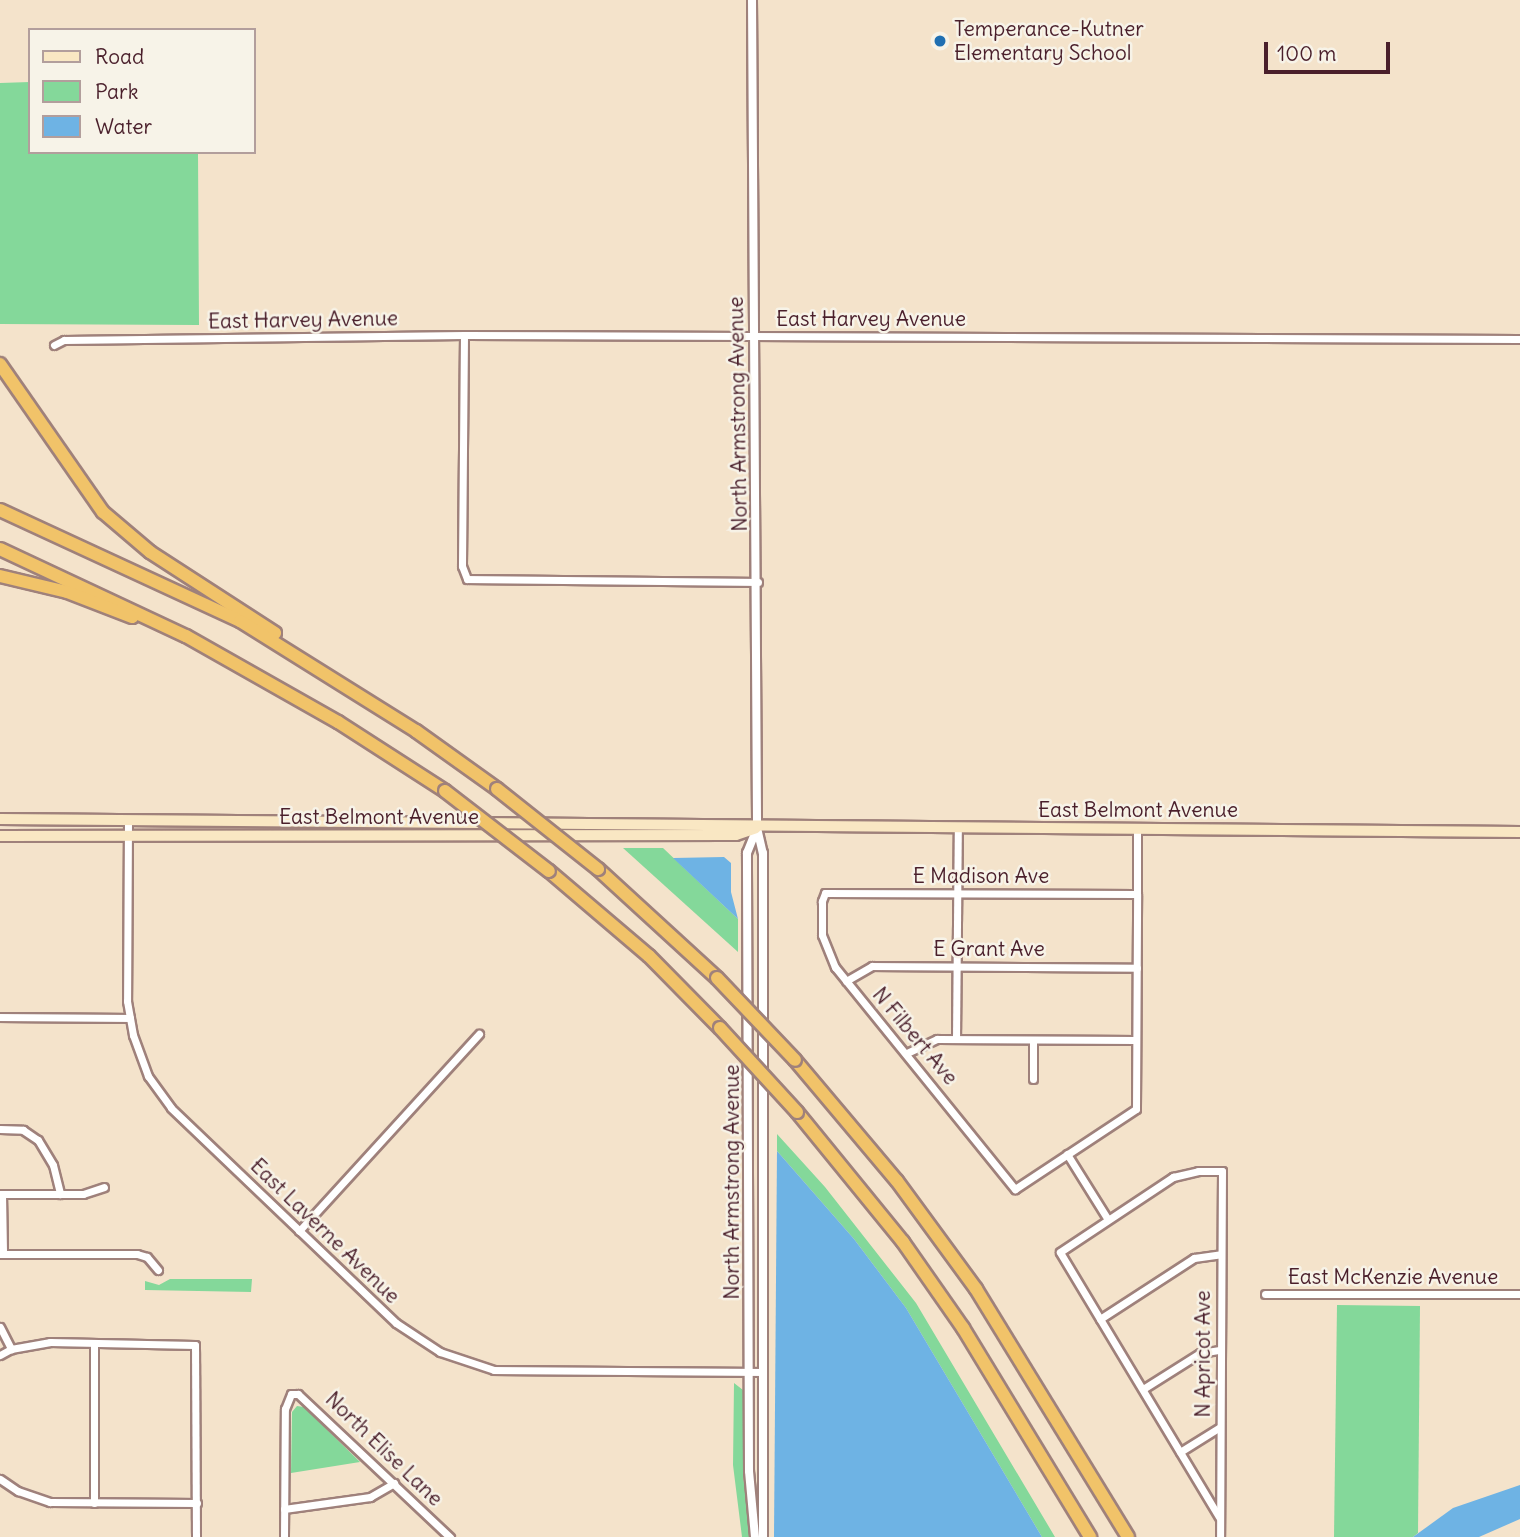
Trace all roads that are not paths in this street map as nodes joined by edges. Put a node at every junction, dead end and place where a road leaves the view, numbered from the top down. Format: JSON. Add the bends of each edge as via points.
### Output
{"nodes":[{"id":1,"x":752,"y":0,"type":"edge"},
{"id":2,"x":464,"y":335,"type":"junction"},
{"id":3,"x":754,"y":336,"type":"junction"},
{"id":4,"x":1520,"y":339,"type":"edge"},
{"id":5,"x":54,"y":345,"type":"dead end"},
{"id":6,"x":0,"y":364,"type":"edge"},
{"id":7,"x":0,"y":510,"type":"edge"},
{"id":8,"x":0,"y":549,"type":"edge"},
{"id":9,"x":0,"y":576,"type":"edge"},
{"id":10,"x":758,"y":582,"type":"junction"},
{"id":11,"x":234,"y":662,"type":"junction"},
{"id":12,"x":339,"y":681,"type":"junction"},
{"id":13,"x":0,"y":819,"type":"edge"},
{"id":14,"x":128,"y":822,"type":"junction"},
{"id":15,"x":757,"y":828,"type":"junction"},
{"id":16,"x":958,"y":829,"type":"junction"},
{"id":17,"x":1138,"y":829,"type":"junction"},
{"id":18,"x":1520,"y":832,"type":"edge"},
{"id":19,"x":0,"y":836,"type":"edge"},
{"id":20,"x":128,"y":838,"type":"junction"},
{"id":21,"x":825,"y":893,"type":"joint"},
{"id":22,"x":958,"y":894,"type":"junction"},
{"id":23,"x":1137,"y":894,"type":"junction"},
{"id":24,"x":957,"y":966,"type":"junction"},
{"id":25,"x":1137,"y":968,"type":"junction"},
{"id":26,"x":846,"y":981,"type":"junction"},
{"id":27,"x":0,"y":1017,"type":"edge"},
{"id":28,"x":130,"y":1018,"type":"junction"},
{"id":29,"x":479,"y":1034,"type":"dead end"},
{"id":30,"x":956,"y":1039,"type":"junction"},
{"id":31,"x":1033,"y":1040,"type":"junction"},
{"id":32,"x":1136,"y":1040,"type":"junction"},
{"id":33,"x":909,"y":1052,"type":"junction"},
{"id":34,"x":1032,"y":1079,"type":"dead end"},
{"id":35,"x":0,"y":1129,"type":"edge"},
{"id":36,"x":1067,"y":1154,"type":"junction"},
{"id":37,"x":104,"y":1186,"type":"dead end"},
{"id":38,"x":1,"y":1194,"type":"edge"},
{"id":39,"x":60,"y":1194,"type":"junction"},
{"id":40,"x":1107,"y":1218,"type":"junction"},
{"id":41,"x":299,"y":1231,"type":"junction"},
{"id":42,"x":2,"y":1254,"type":"edge"},
{"id":43,"x":1221,"y":1254,"type":"junction"},
{"id":44,"x":158,"y":1270,"type":"dead end"},
{"id":45,"x":1265,"y":1294,"type":"dead end"},
{"id":46,"x":1520,"y":1294,"type":"edge"},
{"id":47,"x":1100,"y":1319,"type":"junction"},
{"id":48,"x":0,"y":1327,"type":"edge"},
{"id":49,"x":94,"y":1343,"type":"junction"},
{"id":50,"x":11,"y":1349,"type":"junction"},
{"id":51,"x":1220,"y":1350,"type":"junction"},
{"id":52,"x":0,"y":1355,"type":"edge"},
{"id":53,"x":749,"y":1372,"type":"junction"},
{"id":54,"x":761,"y":1372,"type":"junction"},
{"id":55,"x":1143,"y":1389,"type":"junction"},
{"id":56,"x":1220,"y":1427,"type":"junction"},
{"id":57,"x":1180,"y":1452,"type":"junction"},
{"id":58,"x":0,"y":1479,"type":"edge"},
{"id":59,"x":394,"y":1483,"type":"junction"},
{"id":60,"x":94,"y":1503,"type":"junction"},
{"id":61,"x":197,"y":1503,"type":"junction"},
{"id":62,"x":284,"y":1509,"type":"junction"},
{"id":63,"x":1219,"y":1517,"type":"junction"},
{"id":64,"x":197,"y":1537,"type":"edge"},
{"id":65,"x":284,"y":1537,"type":"edge"},
{"id":66,"x":450,"y":1537,"type":"edge"},
{"id":67,"x":755,"y":1537,"type":"edge"},
{"id":68,"x":763,"y":1537,"type":"edge"},
{"id":69,"x":1090,"y":1537,"type":"edge"},
{"id":70,"x":1128,"y":1537,"type":"edge"},
{"id":71,"x":1220,"y":1537,"type":"edge"}],
"edges":[{"from":1,"to":3,"type":"street","name":"North Armstrong Avenue"},
{"from":2,"to":3,"type":"street","name":"East Harvey Avenue"},
{"from":2,"to":5,"type":"street","name":"East Harvey Avenue","via":[[64,340]]},
{"from":2,"to":10,"type":"street","via":[[462,566],[467,579],[481,583]]},
{"from":3,"to":4,"type":"street","name":"East Harvey Avenue"},
{"from":3,"to":10,"type":"street","name":"North Armstrong Avenue"},
{"from":6,"to":12,"type":"highway","via":[[79,482],[117,525]]},
{"from":7,"to":12,"type":"highway","via":[[172,587]]},
{"from":8,"to":11,"type":"highway","via":[[125,605]]},
{"from":9,"to":11,"type":"highway","via":[[107,606]]},
{"from":10,"to":15,"type":"street","name":"North Armstrong Avenue"},
{"from":11,"to":69,"type":"highway","bridge":true,"via":[[444,791],[549,871],[649,956],[720,1028],[797,1112],[903,1242],[963,1328]]},
{"from":12,"to":70,"type":"highway","bridge":true,"via":[[497,789],[598,869],[717,978],[796,1060],[897,1181],[976,1289]]},
{"from":13,"to":14,"type":"main road","name":"East Belmont Avenue"},
{"from":14,"to":15,"type":"main road","name":"East Belmont Avenue","via":[[736,823]]},
{"from":14,"to":20,"type":"street","name":"East Laverne Avenue"},
{"from":15,"to":16,"type":"main road","name":"East Belmont Avenue"},
{"from":15,"to":20,"type":"main road","name":"East Belmont Avenue","via":[[736,835]]},
{"from":15,"to":53,"type":"street","name":"North Armstrong Avenue","via":[[747,853]]},
{"from":15,"to":54,"type":"street","name":"North Armstrong Avenue","via":[[763,853]]},
{"from":16,"to":17,"type":"main road","name":"East Belmont Avenue"},
{"from":16,"to":22,"type":"street"},
{"from":17,"to":18,"type":"main road","name":"East Belmont Avenue"},
{"from":17,"to":23,"type":"street"},
{"from":19,"to":20,"type":"main road","name":"East Belmont Avenue"},
{"from":20,"to":28,"type":"street","name":"East Laverne Avenue"},
{"from":21,"to":22,"type":"street","name":"E Madison Ave"},
{"from":21,"to":26,"type":"street","name":"N Filbert Ave","via":[[822,935]]},
{"from":22,"to":23,"type":"street","name":"E Madison Ave"},
{"from":22,"to":24,"type":"street"},
{"from":23,"to":25,"type":"street"},
{"from":24,"to":25,"type":"street","name":"E Grant Ave"},
{"from":24,"to":26,"type":"street","name":"E Grant Ave","via":[[872,966]]},
{"from":24,"to":30,"type":"street"},
{"from":25,"to":32,"type":"street"},
{"from":26,"to":33,"type":"street","name":"N Filbert Ave"},
{"from":27,"to":28,"type":"street"},
{"from":28,"to":41,"type":"street","name":"East Laverne Avenue","via":[[148,1076],[171,1108]]},
{"from":29,"to":41,"type":"street"},
{"from":30,"to":31,"type":"street"},
{"from":30,"to":33,"type":"street","via":[[926,1041]]},
{"from":31,"to":32,"type":"street"},
{"from":31,"to":34,"type":"street"},
{"from":32,"to":36,"type":"street","via":[[1136,1108]]},
{"from":33,"to":36,"type":"street","name":"N Filbert Ave","via":[[1015,1189]]},
{"from":35,"to":39,"type":"street","via":[[23,1130],[38,1140],[53,1165]]},
{"from":36,"to":40,"type":"street"},
{"from":37,"to":39,"type":"street","via":[[83,1194]]},
{"from":38,"to":39,"type":"street"},
{"from":38,"to":42,"type":"street"},
{"from":40,"to":43,"type":"street","name":"N Apricot Ave","via":[[1173,1177],[1222,1171]]},
{"from":40,"to":47,"type":"street","via":[[1060,1252]]},
{"from":41,"to":53,"type":"street","name":"East Laverne Avenue","via":[[403,1329],[440,1353],[476,1367]]},
{"from":42,"to":44,"type":"street","via":[[137,1254],[147,1256]]},
{"from":43,"to":47,"type":"street","via":[[1194,1258]]},
{"from":43,"to":51,"type":"street","name":"N Apricot Ave"},
{"from":45,"to":46,"type":"street","name":"East McKenzie Avenue"},
{"from":47,"to":55,"type":"street"},
{"from":48,"to":50,"type":"street"},
{"from":49,"to":50,"type":"street","via":[[40,1343]]},
{"from":49,"to":60,"type":"street"},
{"from":49,"to":61,"type":"street","via":[[195,1345]]},
{"from":50,"to":52,"type":"street"},
{"from":51,"to":55,"type":"street","via":[[1200,1353]]},
{"from":51,"to":56,"type":"street","name":"N Apricot Ave"},
{"from":53,"to":54,"type":"street","name":"East Laverne Avenue"},
{"from":53,"to":67,"type":"street","name":"North Armstrong Avenue"},
{"from":54,"to":68,"type":"street","name":"North Armstrong Avenue"},
{"from":55,"to":57,"type":"street"},
{"from":56,"to":57,"type":"street"},
{"from":56,"to":63,"type":"street","name":"N Apricot Ave"},
{"from":57,"to":63,"type":"street"},
{"from":58,"to":60,"type":"street","via":[[18,1492],[50,1502]]},
{"from":59,"to":62,"type":"street","via":[[370,1497]]},
{"from":59,"to":62,"type":"street","name":"North Elise Lane","via":[[305,1398],[290,1394],[285,1409]]},
{"from":59,"to":66,"type":"street","name":"North Elise Lane"},
{"from":60,"to":61,"type":"street"},
{"from":61,"to":64,"type":"street"},
{"from":62,"to":65,"type":"street"},
{"from":63,"to":71,"type":"street","name":"N Apricot Ave"}]}
